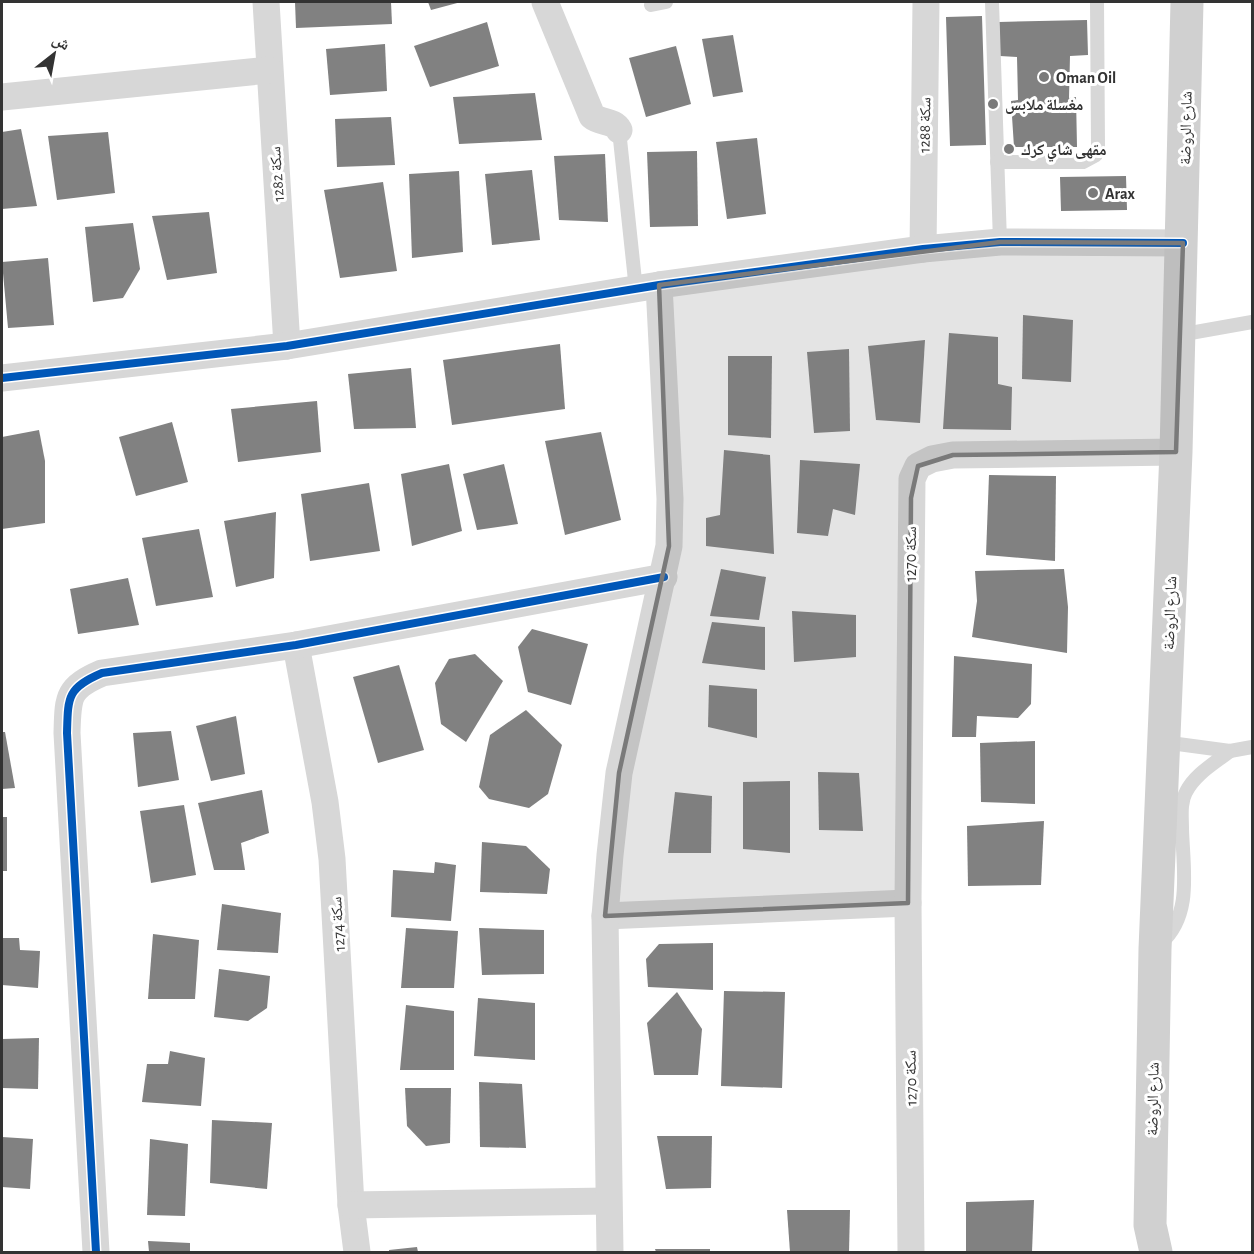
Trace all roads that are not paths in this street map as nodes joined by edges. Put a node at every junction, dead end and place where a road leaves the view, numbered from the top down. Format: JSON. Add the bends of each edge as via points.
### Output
{"nodes":[{"id":1,"x":266,"y":2,"type":"edge"},
{"id":2,"x":545,"y":2,"type":"edge"},
{"id":3,"x":666,"y":2,"type":"edge"},
{"id":4,"x":926,"y":2,"type":"edge"},
{"id":5,"x":992,"y":2,"type":"edge"},
{"id":6,"x":1097,"y":2,"type":"edge"},
{"id":7,"x":1187,"y":2,"type":"edge"},
{"id":8,"x":651,"y":4,"type":"dead end"},
{"id":9,"x":269,"y":70,"type":"junction"},
{"id":10,"x":2,"y":97,"type":"edge"},
{"id":11,"x":619,"y":130,"type":"joint"},
{"id":12,"x":997,"y":162,"type":"junction"},
{"id":13,"x":1000,"y":242,"type":"junction"},
{"id":14,"x":1183,"y":243,"type":"junction"},
{"id":15,"x":923,"y":249,"type":"junction"},
{"id":16,"x":647,"y":288,"type":"junction"},
{"id":17,"x":1252,"y":322,"type":"edge"},
{"id":18,"x":1179,"y":335,"type":"junction"},
{"id":19,"x":287,"y":346,"type":"junction"},
{"id":20,"x":2,"y":378,"type":"edge"},
{"id":21,"x":1176,"y":452,"type":"junction"},
{"id":22,"x":664,"y":577,"type":"junction"},
{"id":23,"x":296,"y":645,"type":"junction"},
{"id":24,"x":1163,"y":742,"type":"junction"},
{"id":25,"x":1252,"y":747,"type":"edge"},
{"id":26,"x":1230,"y":751,"type":"junction"},
{"id":27,"x":908,"y":903,"type":"junction"},
{"id":28,"x":605,"y":916,"type":"junction"},
{"id":29,"x":1155,"y":949,"type":"junction"},
{"id":30,"x":608,"y":1201,"type":"junction"},
{"id":31,"x":351,"y":1205,"type":"junction"},
{"id":32,"x":1150,"y":1243,"type":"edge"},
{"id":33,"x":96,"y":1252,"type":"edge"},
{"id":34,"x":357,"y":1252,"type":"edge"},
{"id":35,"x":610,"y":1252,"type":"edge"},
{"id":36,"x":911,"y":1252,"type":"edge"}],
"edges":[{"from":1,"to":9,"type":"street","name":"سكة 1282"},
{"from":2,"to":11,"type":"street","via":[[592,116]]},
{"from":3,"to":8,"type":"lane"},
{"from":4,"to":15,"type":"street","name":"سكة 1288"},
{"from":5,"to":12,"type":"lane"},
{"from":6,"to":12,"type":"lane","via":[[1096,155],[1083,162]]},
{"from":7,"to":14,"type":"main road","name":"شارع الروضة"},
{"from":9,"to":10,"type":"street"},
{"from":9,"to":19,"type":"street","name":"سكة 1282"},
{"from":11,"to":16,"type":"lane"},
{"from":12,"to":13,"type":"lane"},
{"from":13,"to":14,"type":"street"},
{"from":13,"to":15,"type":"street"},
{"from":14,"to":18,"type":"main road","name":"شارع الروضة"},
{"from":15,"to":16,"type":"street"},
{"from":16,"to":19,"type":"street"},
{"from":16,"to":22,"type":"street","via":[[670,499]]},
{"from":17,"to":18,"type":"lane"},
{"from":18,"to":21,"type":"main road","name":"شارع الروضة"},
{"from":19,"to":20,"type":"street"},
{"from":21,"to":24,"type":"main road","name":"شارع الروضة"},
{"from":21,"to":27,"type":"street","name":"سكة 1270","via":[[953,455],[918,466],[912,479],[911,498]]},
{"from":22,"to":23,"type":"street"},
{"from":22,"to":28,"type":"street","via":[[619,773]]},
{"from":23,"to":31,"type":"street","name":"سكة 1274","via":[[332,859]]},
{"from":23,"to":33,"type":"street","via":[[102,673],[80,682],[68,702]]},
{"from":24,"to":26,"type":"lane"},
{"from":24,"to":29,"type":"main road","name":"شارع الروضة"},
{"from":25,"to":26,"type":"lane"},
{"from":26,"to":29,"type":"lane","via":[[1198,776],[1185,794],[1184,900],[1175,927]]},
{"from":27,"to":28,"type":"street"},
{"from":27,"to":36,"type":"street","name":"سكة 1270"},
{"from":28,"to":30,"type":"street"},
{"from":29,"to":32,"type":"main road","name":"شارع الروضة"},
{"from":30,"to":31,"type":"street"},
{"from":30,"to":35,"type":"street"},
{"from":31,"to":34,"type":"street","name":"سكة 1274"}]}
